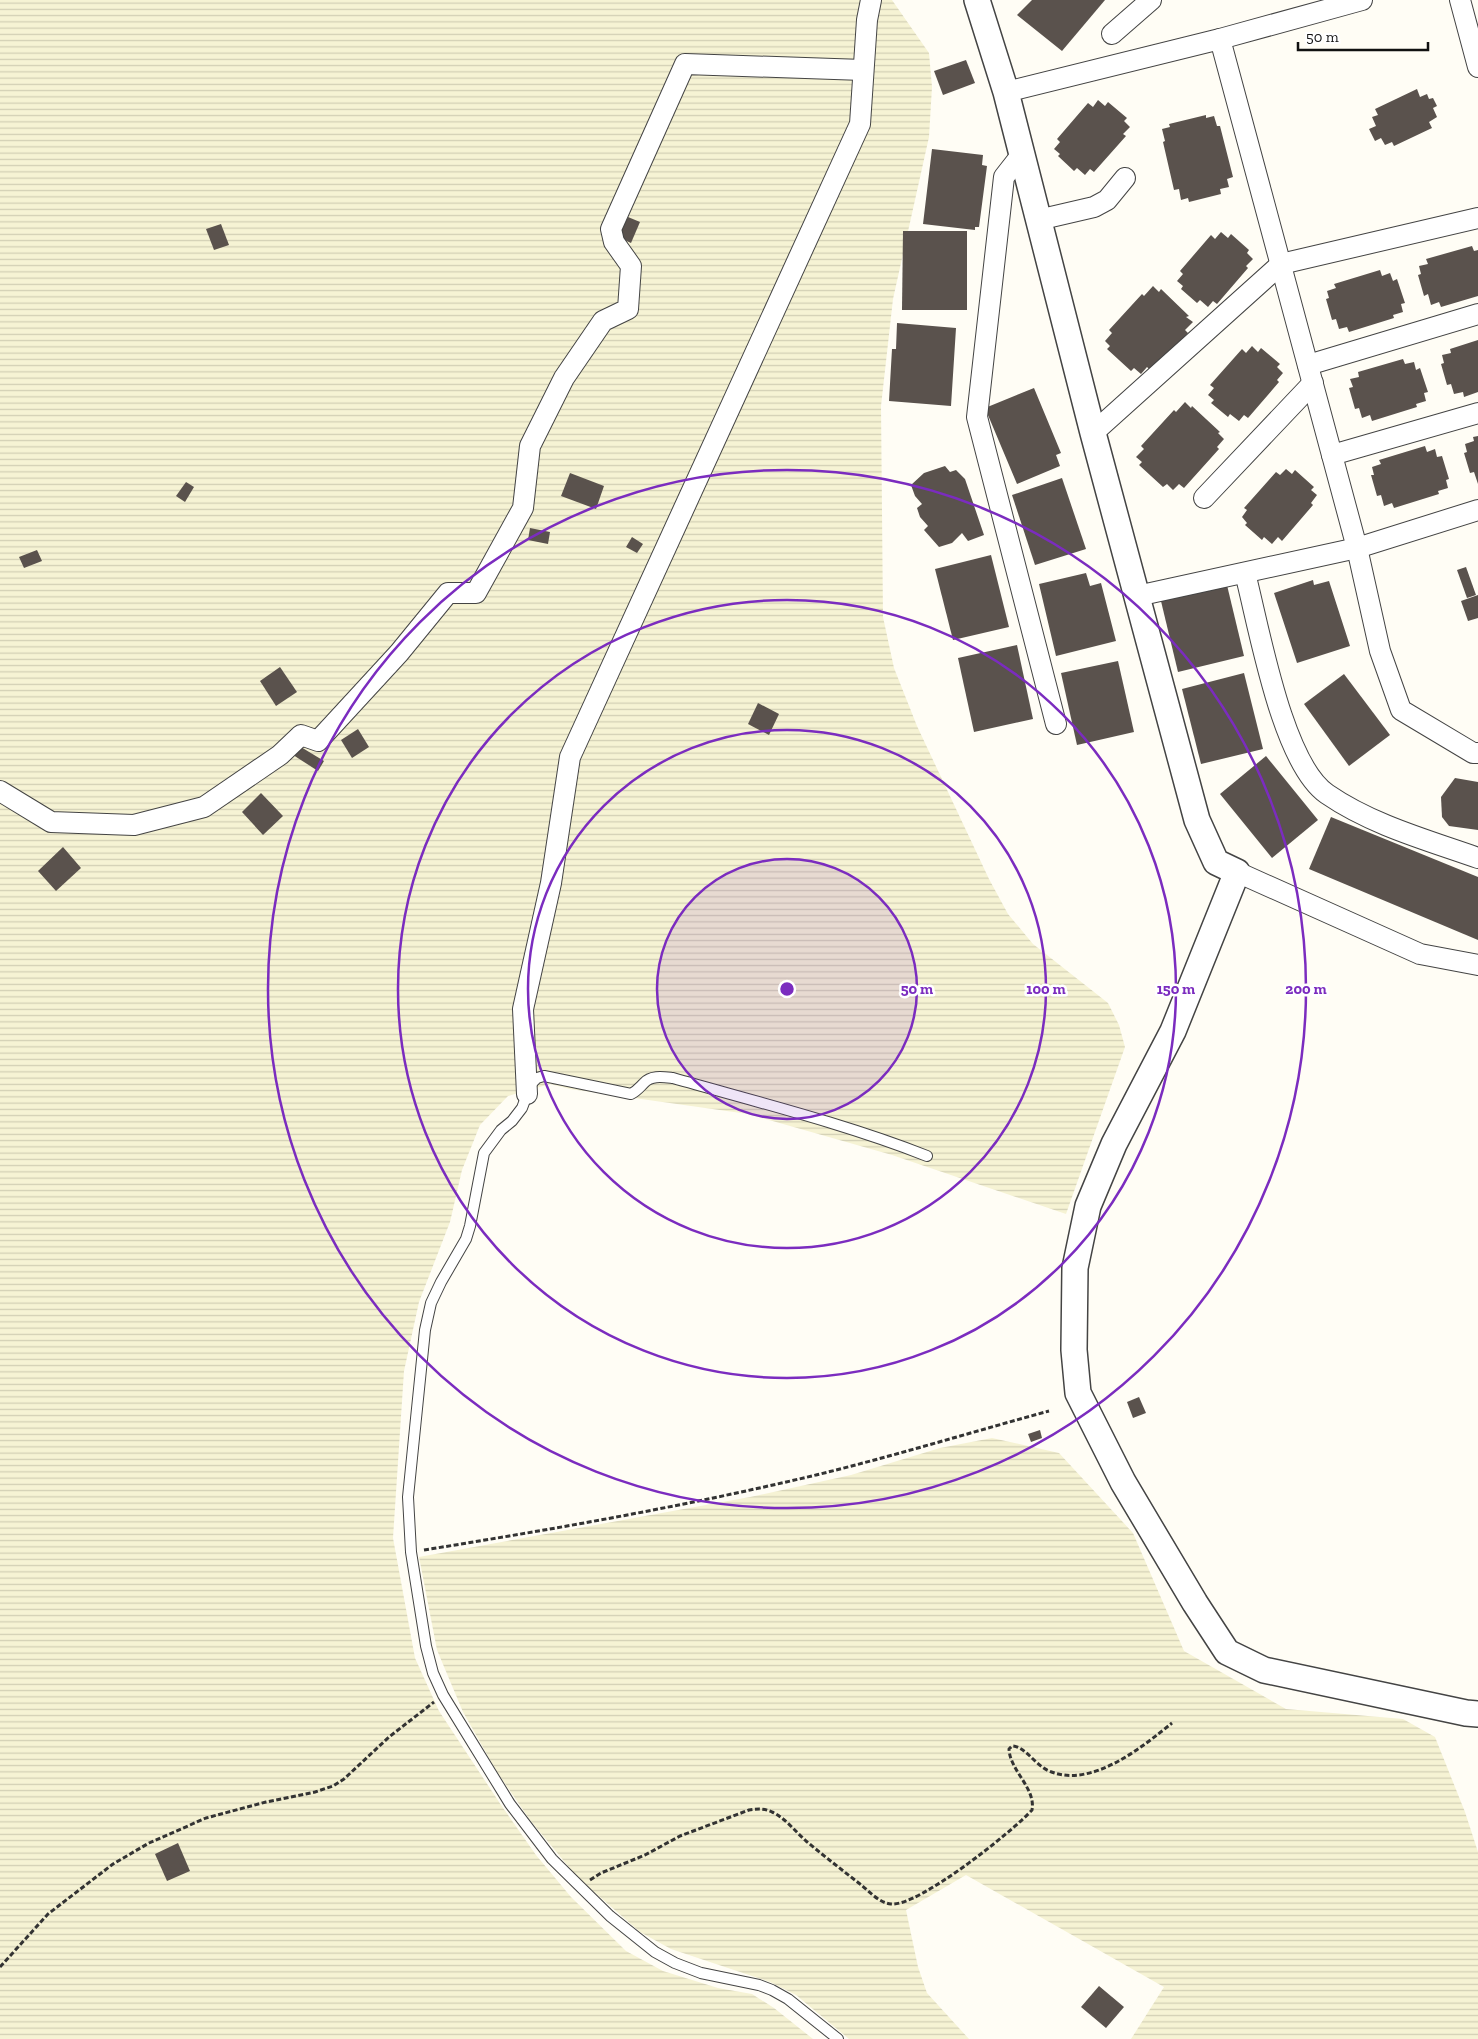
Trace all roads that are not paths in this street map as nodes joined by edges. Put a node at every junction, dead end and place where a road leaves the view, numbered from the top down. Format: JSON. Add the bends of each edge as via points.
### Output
{"nodes":[{"id":1,"x":871,"y":0,"type":"edge"},
{"id":2,"x":977,"y":0,"type":"edge"},
{"id":3,"x":1151,"y":0,"type":"edge"},
{"id":4,"x":1362,"y":0,"type":"edge"},
{"id":5,"x":1460,"y":0,"type":"edge"},
{"id":6,"x":1112,"y":34,"type":"dead end"},
{"id":7,"x":1220,"y":38,"type":"junction"},
{"id":8,"x":1478,"y":67,"type":"edge"},
{"id":9,"x":863,"y":70,"type":"junction"},
{"id":10,"x":1006,"y":92,"type":"junction"},
{"id":11,"x":1022,"y":154,"type":"junction"},
{"id":12,"x":1125,"y":178,"type":"dead end"},
{"id":13,"x":1478,"y":218,"type":"edge"},
{"id":14,"x":1038,"y":220,"type":"junction"},
{"id":15,"x":1281,"y":264,"type":"junction"},
{"id":16,"x":1478,"y":314,"type":"edge"},
{"id":17,"x":1311,"y":374,"type":"junction"},
{"id":18,"x":1478,"y":414,"type":"edge"},
{"id":19,"x":1093,"y":433,"type":"junction"},
{"id":20,"x":1332,"y":455,"type":"junction"},
{"id":21,"x":1204,"y":498,"type":"dead end"},
{"id":22,"x":1478,"y":510,"type":"edge"},
{"id":23,"x":1357,"y":548,"type":"junction"},
{"id":24,"x":1245,"y":573,"type":"junction"},
{"id":25,"x":1136,"y":596,"type":"junction"},
{"id":26,"x":1056,"y":724,"type":"dead end"},
{"id":27,"x":1478,"y":753,"type":"edge"},
{"id":28,"x":0,"y":791,"type":"edge"},
{"id":29,"x":1478,"y":858,"type":"edge"},
{"id":30,"x":1237,"y":872,"type":"junction"},
{"id":31,"x":1478,"y":965,"type":"edge"},
{"id":32,"x":527,"y":1094,"type":"junction"},
{"id":33,"x":927,"y":1156,"type":"dead end"},
{"id":34,"x":1478,"y":1714,"type":"edge"},
{"id":35,"x":838,"y":2039,"type":"edge"}],
"edges":[{"from":1,"to":9,"type":"street"},
{"from":2,"to":10,"type":"street"},
{"from":3,"to":6,"type":"street"},
{"from":4,"to":7,"type":"street"},
{"from":5,"to":8,"type":"street"},
{"from":7,"to":10,"type":"street"},
{"from":7,"to":15,"type":"street"},
{"from":9,"to":28,"type":"street","via":[[685,64],[611,229],[614,242],[631,266],[628,310],[603,321],[564,378],[530,446],[523,508],[476,593],[448,593],[318,741],[301,735],[280,755],[204,807],[134,825],[51,822]]},
{"from":9,"to":32,"type":"street","via":[[860,124],[570,757],[551,883],[523,1009]]},
{"from":10,"to":11,"type":"street"},
{"from":11,"to":14,"type":"street"},
{"from":11,"to":26,"type":"street","via":[[1004,177],[978,417]]},
{"from":12,"to":14,"type":"street","via":[[1107,200],[1094,207]]},
{"from":13,"to":15,"type":"street"},
{"from":14,"to":19,"type":"street"},
{"from":15,"to":17,"type":"street"},
{"from":15,"to":19,"type":"street"},
{"from":16,"to":17,"type":"street"},
{"from":17,"to":20,"type":"street"},
{"from":17,"to":21,"type":"street"},
{"from":18,"to":20,"type":"street"},
{"from":19,"to":25,"type":"street"},
{"from":20,"to":23,"type":"street"},
{"from":22,"to":23,"type":"street"},
{"from":23,"to":24,"type":"street"},
{"from":23,"to":27,"type":"street","via":[[1380,651],[1401,710],[1472,753]]},
{"from":24,"to":25,"type":"street"},
{"from":24,"to":29,"type":"street","via":[[1276,700],[1296,754],[1309,778],[1327,794],[1379,822]]},
{"from":25,"to":30,"type":"street","via":[[1197,820],[1216,862]]},
{"from":30,"to":31,"type":"street","via":[[1420,954]]},
{"from":30,"to":34,"type":"street","via":[[1173,1031],[1114,1144],[1088,1206],[1075,1268],[1074,1350],[1078,1392],[1123,1482],[1194,1603],[1228,1652],[1264,1670]]},
{"from":32,"to":33,"type":"lane","via":[[531,1084],[544,1076],[631,1094],[639,1090],[645,1081],[655,1077],[673,1078]]},
{"from":32,"to":35,"type":"lane","via":[[522,1108],[484,1154],[466,1239],[431,1303],[425,1330],[408,1497],[411,1552],[433,1673],[442,1695],[510,1804],[552,1859],[610,1916],[655,1952],[675,1963],[701,1973],[772,1990]]}]}
